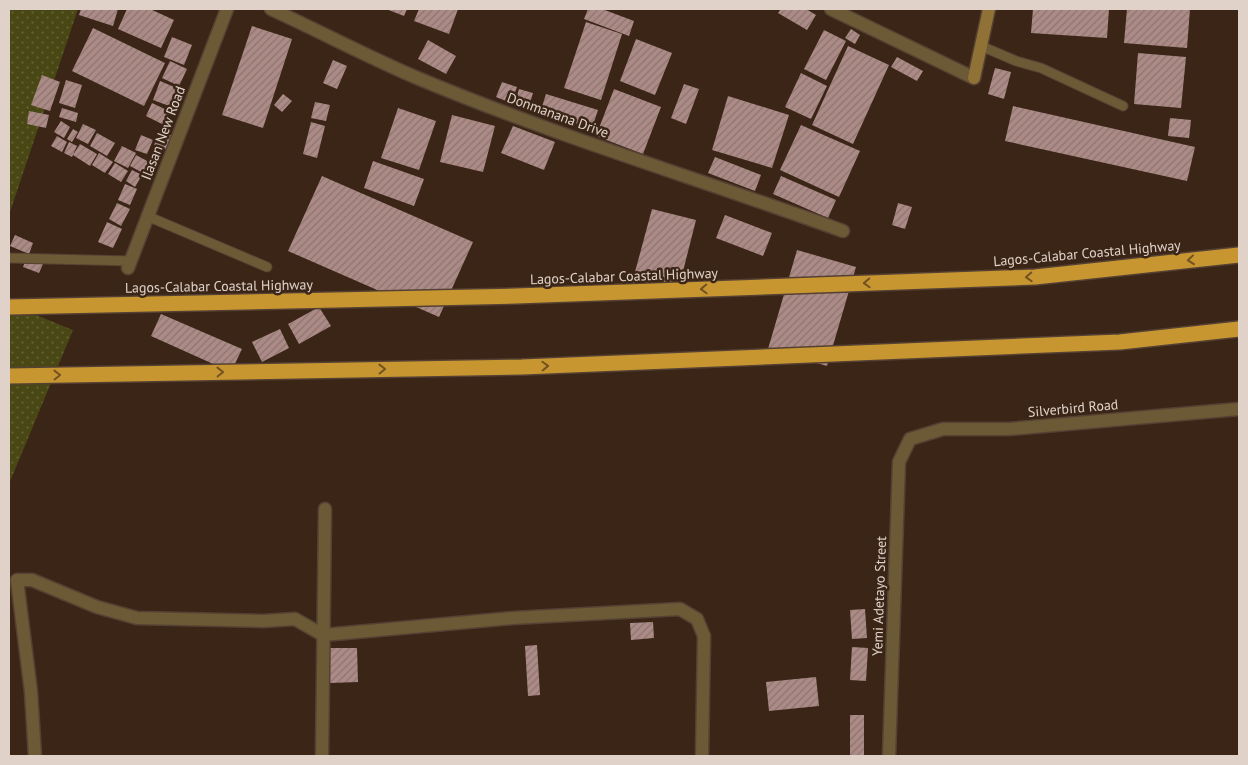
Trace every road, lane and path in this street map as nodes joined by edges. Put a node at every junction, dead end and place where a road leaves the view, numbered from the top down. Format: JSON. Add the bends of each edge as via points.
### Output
{"nodes":[{"id":1,"x":226,"y":9,"type":"edge"},
{"id":2,"x":271,"y":9,"type":"edge"},
{"id":3,"x":832,"y":9,"type":"edge"},
{"id":4,"x":988,"y":9,"type":"edge"},
{"id":5,"x":981,"y":46,"type":"junction"},
{"id":6,"x":1123,"y":106,"type":"dead end"},
{"id":7,"x":147,"y":216,"type":"junction"},
{"id":8,"x":842,"y":231,"type":"dead end"},
{"id":9,"x":1239,"y":255,"type":"edge"},
{"id":10,"x":9,"y":258,"type":"edge"},
{"id":11,"x":129,"y":265,"type":"joint"},
{"id":12,"x":267,"y":267,"type":"dead end"},
{"id":13,"x":9,"y":307,"type":"edge"},
{"id":14,"x":1239,"y":329,"type":"edge"},
{"id":15,"x":9,"y":376,"type":"edge"},
{"id":16,"x":1239,"y":409,"type":"edge"},
{"id":17,"x":910,"y":439,"type":"joint"},
{"id":18,"x":325,"y":508,"type":"dead end"},
{"id":19,"x":323,"y":635,"type":"junction"},
{"id":20,"x":35,"y":756,"type":"edge"},
{"id":21,"x":322,"y":756,"type":"edge"},
{"id":22,"x":702,"y":756,"type":"edge"},
{"id":23,"x":889,"y":756,"type":"edge"}],
"edges":[{"from":1,"to":7,"type":"street","name":"Ilasan New Road"},
{"from":2,"to":8,"type":"street","name":"Donmanana Drive","via":[[442,88],[573,138]]},
{"from":3,"to":5,"type":"street","via":[[974,78]]},
{"from":4,"to":5,"type":"street"},
{"from":5,"to":6,"type":"lane","via":[[1041,68]]},
{"from":7,"to":11,"type":"street","name":"Ilasan New Road"},
{"from":7,"to":12,"type":"lane"},
{"from":9,"to":13,"type":"highway","name":"Lagos-Calabar Coastal Highway","one_way":true,"via":[[1035,277],[516,296]]},
{"from":10,"to":11,"type":"lane"},
{"from":15,"to":14,"type":"highway","one_way":true,"via":[[542,366],[1120,342]]},
{"from":16,"to":17,"type":"street","name":"Silverbird Road","via":[[1009,429],[943,429]]},
{"from":17,"to":23,"type":"street","name":"Yemi Adetayo Street","via":[[899,462]]},
{"from":18,"to":19,"type":"street"},
{"from":19,"to":20,"type":"street","via":[[295,619],[137,618],[97,607],[32,580],[17,580],[31,692]]},
{"from":19,"to":21,"type":"street"},
{"from":19,"to":22,"type":"street","via":[[513,618],[680,609],[697,619],[704,636]]}]}
